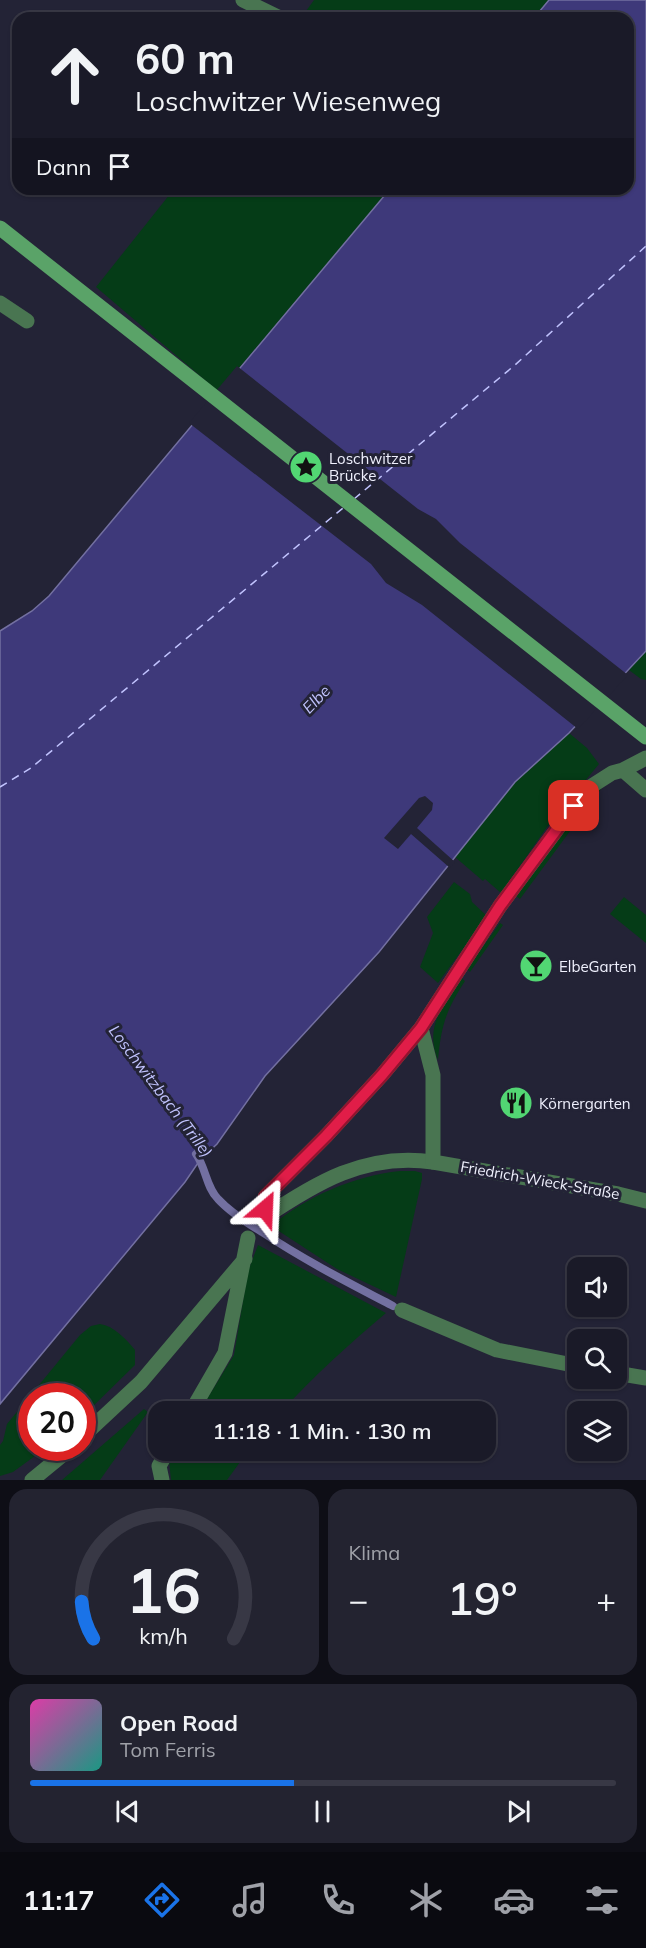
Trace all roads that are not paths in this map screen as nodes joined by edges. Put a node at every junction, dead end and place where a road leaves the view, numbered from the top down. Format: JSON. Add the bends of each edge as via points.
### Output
{"nodes":[{"id":1,"x":243,"y":0,"type":"edge"},
{"id":2,"x":268,"y":12,"type":"edge"},
{"id":3,"x":0,"y":228,"type":"edge"},
{"id":4,"x":0,"y":303,"type":"edge"},
{"id":5,"x":27,"y":321,"type":"dead end"},
{"id":6,"x":646,"y":737,"type":"edge"},
{"id":7,"x":646,"y":758,"type":"edge"},
{"id":8,"x":623,"y":770,"type":"junction"},
{"id":9,"x":646,"y":790,"type":"edge"},
{"id":10,"x":421,"y":1028,"type":"junction"},
{"id":11,"x":433,"y":1162,"type":"junction"},
{"id":12,"x":646,"y":1201,"type":"edge"},
{"id":13,"x":248,"y":1238,"type":"dead end"},
{"id":14,"x":245,"y":1259,"type":"junction"},
{"id":15,"x":402,"y":1310,"type":"dead end"},
{"id":16,"x":567,"y":1364,"type":"edge"},
{"id":17,"x":627,"y":1375,"type":"edge"},
{"id":18,"x":646,"y":1378,"type":"edge"},
{"id":19,"x":197,"y":1401,"type":"edge"},
{"id":20,"x":96,"y":1424,"type":"edge"},
{"id":21,"x":55,"y":1461,"type":"edge"},
{"id":22,"x":162,"y":1461,"type":"edge"},
{"id":23,"x":32,"y":1480,"type":"edge"},
{"id":24,"x":162,"y":1480,"type":"edge"}],
"edges":[{"from":1,"to":2,"type":"street"},
{"from":3,"to":6,"type":"main road"},
{"from":4,"to":5,"type":"street"},
{"from":7,"to":8,"type":"street"},
{"from":8,"to":9,"type":"street"},
{"from":8,"to":10,"type":"street","via":[[587,789],[500,906]]},
{"from":10,"to":11,"type":"street","via":[[433,1075]]},
{"from":10,"to":11,"type":"street","name":"Friedrich-Wieck-Straße","via":[[326,1136],[265,1197],[265,1217],[340,1173],[375,1162]]},
{"from":11,"to":12,"type":"street","name":"Friedrich-Wieck-Straße"},
{"from":13,"to":14,"type":"street"},
{"from":14,"to":19,"type":"street","via":[[225,1353]]},
{"from":14,"to":20,"type":"street","via":[[141,1382]]},
{"from":15,"to":16,"type":"street","via":[[497,1350]]},
{"from":17,"to":18,"type":"street"},
{"from":21,"to":23,"type":"street"},
{"from":22,"to":24,"type":"street"}]}
